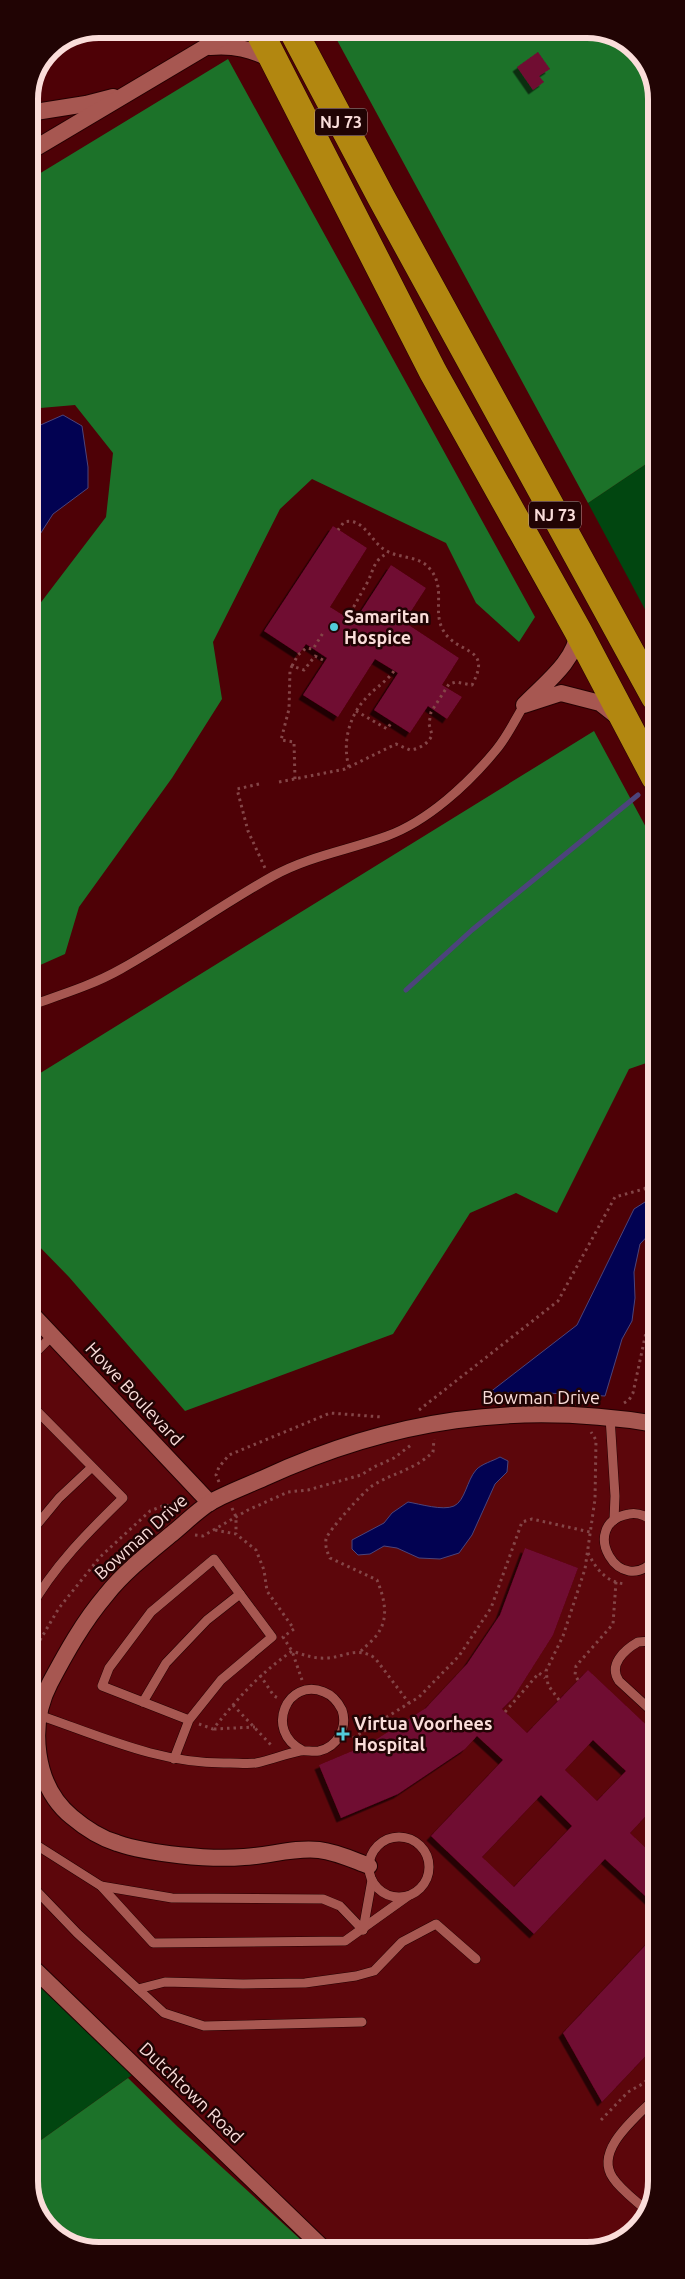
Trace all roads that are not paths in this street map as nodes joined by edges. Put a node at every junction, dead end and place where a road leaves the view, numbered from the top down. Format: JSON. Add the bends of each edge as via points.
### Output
{"nodes":[{"id":1,"x":221,"y":38,"type":"edge"},
{"id":2,"x":263,"y":38,"type":"edge"},
{"id":3,"x":297,"y":38,"type":"edge"},
{"id":4,"x":205,"y":48,"type":"junction"},
{"id":5,"x":275,"y":61,"type":"junction"},
{"id":6,"x":137,"y":90,"type":"junction"},
{"id":7,"x":38,"y":112,"type":"edge"},
{"id":8,"x":38,"y":147,"type":"edge"},
{"id":9,"x":578,"y":631,"type":"junction"},
{"id":10,"x":648,"y":684,"type":"edge"},
{"id":11,"x":524,"y":705,"type":"junction"},
{"id":12,"x":626,"y":723,"type":"junction"},
{"id":13,"x":648,"y":764,"type":"edge"},
{"id":14,"x":38,"y":1003,"type":"edge"},
{"id":15,"x":38,"y":1321,"type":"edge"},
{"id":16,"x":52,"y":1336,"type":"junction"},
{"id":17,"x":38,"y":1350,"type":"edge"},
{"id":18,"x":38,"y":1412,"type":"edge"},
{"id":19,"x":610,"y":1417,"type":"junction"},
{"id":20,"x":648,"y":1423,"type":"edge"},
{"id":21,"x":92,"y":1467,"type":"junction"},
{"id":22,"x":210,"y":1503,"type":"junction"},
{"id":23,"x":648,"y":1518,"type":"edge"},
{"id":24,"x":614,"y":1520,"type":"junction"},
{"id":25,"x":38,"y":1523,"type":"edge"},
{"id":26,"x":648,"y":1565,"type":"edge"},
{"id":27,"x":38,"y":1594,"type":"edge"},
{"id":28,"x":240,"y":1594,"type":"junction"},
{"id":29,"x":648,"y":1641,"type":"edge"},
{"id":30,"x":142,"y":1702,"type":"junction"},
{"id":31,"x":38,"y":1707,"type":"edge"},
{"id":32,"x":648,"y":1709,"type":"edge"},
{"id":33,"x":38,"y":1714,"type":"edge"},
{"id":34,"x":189,"y":1720,"type":"junction"},
{"id":35,"x":302,"y":1750,"type":"junction"},
{"id":36,"x":174,"y":1759,"type":"junction"},
{"id":37,"x":38,"y":1761,"type":"edge"},
{"id":38,"x":38,"y":1846,"type":"edge"},
{"id":39,"x":370,"y":1873,"type":"junction"},
{"id":40,"x":101,"y":1886,"type":"junction"},
{"id":41,"x":38,"y":1892,"type":"edge"},
{"id":42,"x":408,"y":1896,"type":"junction"},
{"id":43,"x":363,"y":1930,"type":"junction"},
{"id":44,"x":476,"y":1959,"type":"dead end"},
{"id":45,"x":38,"y":1973,"type":"edge"},
{"id":46,"x":138,"y":1989,"type":"junction"},
{"id":47,"x":362,"y":2022,"type":"dead end"},
{"id":48,"x":648,"y":2106,"type":"edge"},
{"id":49,"x":641,"y":2206,"type":"edge"},
{"id":50,"x":316,"y":2241,"type":"edge"}],
"edges":[{"from":1,"to":4,"type":"street"},
{"from":2,"to":5,"type":"highway","number":"NJ 73"},
{"from":3,"to":10,"type":"highway","number":"NJ 73"},
{"from":4,"to":5,"type":"street","via":[[230,46],[254,50]]},
{"from":4,"to":6,"type":"street"},
{"from":5,"to":9,"type":"highway","number":"NJ 73","via":[[433,372]]},
{"from":6,"to":7,"type":"street"},
{"from":6,"to":8,"type":"street"},
{"from":9,"to":11,"type":"street","via":[[577,643],[560,669]]},
{"from":9,"to":12,"type":"highway","number":"NJ 73"},
{"from":11,"to":12,"type":"street","via":[[561,694],[600,703]]},
{"from":11,"to":14,"type":"lane","via":[[496,750],[448,800],[406,828],[286,868],[120,970]]},
{"from":12,"to":13,"type":"highway","number":"NJ 73"},
{"from":15,"to":16,"type":"street","name":"Howe Boulevard"},
{"from":16,"to":17,"type":"lane"},
{"from":16,"to":22,"type":"street","name":"Howe Boulevard"},
{"from":18,"to":21,"type":"lane"},
{"from":19,"to":20,"type":"street","name":"Bowman Drive"},
{"from":19,"to":22,"type":"street","name":"Bowman Drive","via":[[511,1415],[400,1429],[310,1457]]},
{"from":19,"to":24,"type":"lane"},
{"from":21,"to":25,"type":"lane"},
{"from":21,"to":27,"type":"lane","via":[[123,1498]]},
{"from":22,"to":31,"type":"street","name":"Bowman Drive","via":[[147,1554],[107,1594],[74,1638]]},
{"from":23,"to":24,"type":"lane","via":[[634,1513]]},
{"from":24,"to":26,"type":"lane","via":[[604,1535],[606,1553],[611,1561],[626,1570],[635,1571]]},
{"from":28,"to":30,"type":"lane","via":[[208,1620],[166,1663]]},
{"from":28,"to":30,"type":"lane","via":[[214,1559],[151,1612],[109,1668],[102,1686]]},
{"from":28,"to":34,"type":"lane","via":[[272,1637],[221,1680]]},
{"from":29,"to":32,"type":"lane","via":[[638,1642],[614,1667],[614,1675],[619,1682]]},
{"from":30,"to":34,"type":"lane"},
{"from":33,"to":36,"type":"lane"},
{"from":34,"to":36,"type":"lane"},
{"from":35,"to":35,"type":"lane","via":[[320,1751],[331,1746],[341,1732],[343,1714],[334,1699],[319,1690],[301,1692],[287,1703],[282,1716],[283,1730],[290,1742]]},
{"from":35,"to":36,"type":"lane","via":[[255,1763],[205,1764]]},
{"from":37,"to":39,"type":"street","name":"Bowman Drive","via":[[49,1789],[68,1814],[117,1844],[170,1854],[242,1858],[315,1849],[331,1851]]},
{"from":38,"to":40,"type":"lane"},
{"from":39,"to":42,"type":"lane","via":[[381,1892],[394,1897]]},
{"from":39,"to":42,"type":"lane","via":[[373,1852],[383,1842],[404,1837],[417,1843],[426,1854],[429,1868],[425,1882]]},
{"from":39,"to":43,"type":"lane"},
{"from":40,"to":43,"type":"lane","via":[[172,1898],[323,1899],[340,1906]]},
{"from":40,"to":43,"type":"lane","via":[[153,1943],[345,1942]]},
{"from":41,"to":46,"type":"lane"},
{"from":42,"to":43,"type":"lane"},
{"from":44,"to":46,"type":"lane","via":[[436,1924],[402,1942],[374,1971],[356,1976],[305,1983],[165,1982]]},
{"from":45,"to":50,"type":"street","name":"Dutchtown Road"},
{"from":46,"to":47,"type":"lane","via":[[164,2013],[204,2026]]},
{"from":48,"to":49,"type":"lane","via":[[608,2152],[613,2178]]}]}
